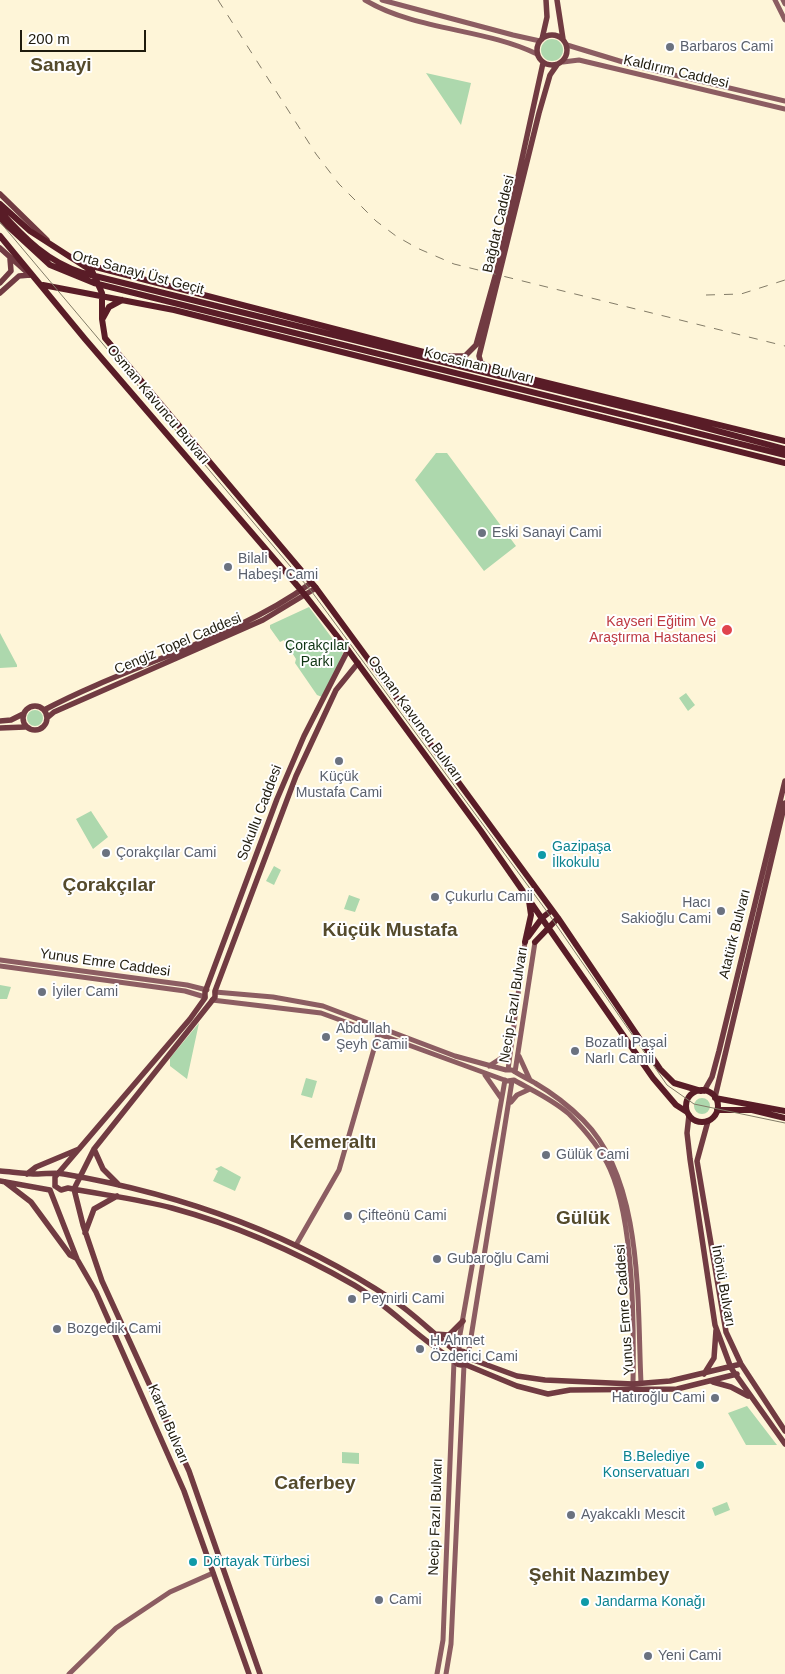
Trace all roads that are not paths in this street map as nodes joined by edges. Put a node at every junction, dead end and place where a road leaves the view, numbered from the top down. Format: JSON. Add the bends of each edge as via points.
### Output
{"nodes":[{"id":1,"x":365,"y":0,"type":"edge"},
{"id":2,"x":382,"y":0,"type":"edge"},
{"id":3,"x":546,"y":0,"type":"edge"},
{"id":4,"x":557,"y":0,"type":"edge"},
{"id":5,"x":775,"y":0,"type":"edge"},
{"id":6,"x":783,"y":0,"type":"edge"},
{"id":7,"x":785,"y":4,"type":"edge"},
{"id":8,"x":785,"y":20,"type":"edge"},
{"id":9,"x":541,"y":40,"type":"junction"},
{"id":10,"x":565,"y":42,"type":"junction"},
{"id":11,"x":537,"y":54,"type":"junction"},
{"id":12,"x":544,"y":63,"type":"junction"},
{"id":13,"x":560,"y":64,"type":"junction"},
{"id":14,"x":785,"y":101,"type":"edge"},
{"id":15,"x":785,"y":109,"type":"edge"},
{"id":16,"x":0,"y":194,"type":"edge"},
{"id":17,"x":0,"y":204,"type":"edge"},
{"id":18,"x":0,"y":211,"type":"edge"},
{"id":19,"x":0,"y":219,"type":"edge"},
{"id":20,"x":0,"y":236,"type":"edge"},
{"id":21,"x":0,"y":248,"type":"edge"},
{"id":22,"x":55,"y":249,"type":"junction"},
{"id":23,"x":8,"y":257,"type":"junction"},
{"id":24,"x":82,"y":263,"type":"junction"},
{"id":25,"x":30,"y":275,"type":"junction"},
{"id":26,"x":120,"y":275,"type":"junction"},
{"id":27,"x":96,"y":276,"type":"junction"},
{"id":28,"x":0,"y":284,"type":"edge"},
{"id":29,"x":44,"y":286,"type":"junction"},
{"id":30,"x":80,"y":292,"type":"junction"},
{"id":31,"x":0,"y":293,"type":"edge"},
{"id":32,"x":103,"y":296,"type":"junction"},
{"id":33,"x":115,"y":298,"type":"junction"},
{"id":34,"x":126,"y":300,"type":"junction"},
{"id":35,"x":229,"y":313,"type":"junction"},
{"id":36,"x":102,"y":319,"type":"junction"},
{"id":37,"x":296,"y":319,"type":"junction"},
{"id":38,"x":269,"y":323,"type":"junction"},
{"id":39,"x":304,"y":343,"type":"junction"},
{"id":40,"x":438,"y":356,"type":"junction"},
{"id":41,"x":506,"y":373,"type":"junction"},
{"id":42,"x":724,"y":437,"type":"junction"},
{"id":43,"x":785,"y":441,"type":"edge"},
{"id":44,"x":785,"y":449,"type":"edge"},
{"id":45,"x":785,"y":455,"type":"edge"},
{"id":46,"x":785,"y":463,"type":"edge"},
{"id":47,"x":313,"y":586,"type":"junction"},
{"id":48,"x":304,"y":593,"type":"junction"},
{"id":49,"x":348,"y":650,"type":"junction"},
{"id":50,"x":358,"y":663,"type":"junction"},
{"id":51,"x":44,"y":710,"type":"junction"},
{"id":52,"x":23,"y":714,"type":"junction"},
{"id":53,"x":47,"y":718,"type":"junction"},
{"id":54,"x":0,"y":720,"type":"edge"},
{"id":55,"x":25,"y":727,"type":"junction"},
{"id":56,"x":0,"y":728,"type":"edge"},
{"id":57,"x":785,"y":781,"type":"edge"},
{"id":58,"x":785,"y":803,"type":"edge"},
{"id":59,"x":528,"y":897,"type":"junction"},
{"id":60,"x":552,"y":910,"type":"junction"},
{"id":61,"x":542,"y":918,"type":"junction"},
{"id":62,"x":558,"y":918,"type":"junction"},
{"id":63,"x":548,"y":926,"type":"junction"},
{"id":64,"x":525,"y":942,"type":"junction"},
{"id":65,"x":535,"y":942,"type":"joint"},
{"id":66,"x":0,"y":960,"type":"edge"},
{"id":67,"x":0,"y":966,"type":"edge"},
{"id":68,"x":207,"y":990,"type":"junction"},
{"id":69,"x":215,"y":992,"type":"junction"},
{"id":70,"x":208,"y":999,"type":"junction"},
{"id":71,"x":378,"y":1035,"type":"junction"},
{"id":72,"x":509,"y":1054,"type":"junction"},
{"id":73,"x":518,"y":1056,"type":"junction"},
{"id":74,"x":489,"y":1066,"type":"junction"},
{"id":75,"x":507,"y":1070,"type":"junction"},
{"id":76,"x":483,"y":1072,"type":"junction"},
{"id":77,"x":516,"y":1073,"type":"junction"},
{"id":78,"x":505,"y":1080,"type":"junction"},
{"id":79,"x":530,"y":1080,"type":"junction"},
{"id":80,"x":513,"y":1081,"type":"junction"},
{"id":81,"x":530,"y":1089,"type":"junction"},
{"id":82,"x":702,"y":1091,"type":"junction"},
{"id":83,"x":715,"y":1098,"type":"junction"},
{"id":84,"x":502,"y":1100,"type":"junction"},
{"id":85,"x":510,"y":1103,"type":"junction"},
{"id":86,"x":717,"y":1110,"type":"junction"},
{"id":87,"x":785,"y":1110,"type":"edge"},
{"id":88,"x":688,"y":1113,"type":"junction"},
{"id":89,"x":785,"y":1118,"type":"edge"},
{"id":90,"x":708,"y":1120,"type":"junction"},
{"id":91,"x":81,"y":1148,"type":"junction"},
{"id":92,"x":94,"y":1149,"type":"junction"},
{"id":93,"x":0,"y":1171,"type":"edge"},
{"id":94,"x":27,"y":1174,"type":"junction"},
{"id":95,"x":59,"y":1174,"type":"junction"},
{"id":96,"x":68,"y":1176,"type":"junction"},
{"id":97,"x":79,"y":1177,"type":"junction"},
{"id":98,"x":2,"y":1182,"type":"edge"},
{"id":99,"x":121,"y":1186,"type":"junction"},
{"id":100,"x":53,"y":1188,"type":"junction"},
{"id":101,"x":71,"y":1189,"type":"junction"},
{"id":102,"x":117,"y":1196,"type":"junction"},
{"id":103,"x":85,"y":1233,"type":"junction"},
{"id":104,"x":296,"y":1246,"type":"junction"},
{"id":105,"x":77,"y":1259,"type":"junction"},
{"id":106,"x":463,"y":1321,"type":"junction"},
{"id":107,"x":716,"y":1328,"type":"junction"},
{"id":108,"x":433,"y":1333,"type":"junction"},
{"id":109,"x":458,"y":1352,"type":"junction"},
{"id":110,"x":468,"y":1357,"type":"junction"},
{"id":111,"x":454,"y":1360,"type":"junction"},
{"id":112,"x":740,"y":1364,"type":"junction"},
{"id":113,"x":464,"y":1365,"type":"junction"},
{"id":114,"x":731,"y":1368,"type":"junction"},
{"id":115,"x":745,"y":1372,"type":"junction"},
{"id":116,"x":704,"y":1374,"type":"junction"},
{"id":117,"x":736,"y":1375,"type":"junction"},
{"id":118,"x":544,"y":1380,"type":"junction"},
{"id":119,"x":553,"y":1380,"type":"junction"},
{"id":120,"x":709,"y":1382,"type":"junction"},
{"id":121,"x":641,"y":1383,"type":"junction"},
{"id":122,"x":634,"y":1384,"type":"junction"},
{"id":123,"x":544,"y":1392,"type":"junction"},
{"id":124,"x":553,"y":1392,"type":"junction"},
{"id":125,"x":754,"y":1401,"type":"junction"},
{"id":126,"x":785,"y":1431,"type":"edge"},
{"id":127,"x":785,"y":1444,"type":"edge"},
{"id":128,"x":213,"y":1573,"type":"junction"},
{"id":129,"x":69,"y":1674,"type":"edge"},
{"id":130,"x":249,"y":1674,"type":"edge"},
{"id":131,"x":260,"y":1674,"type":"edge"},
{"id":132,"x":437,"y":1674,"type":"edge"},
{"id":133,"x":446,"y":1674,"type":"edge"}],
"edges":[{"from":1,"to":11,"type":"street","via":[[397,15]]},
{"from":2,"to":9,"type":"street","via":[[513,36]]},
{"from":3,"to":9,"type":"main road","via":[[547,17]]},
{"from":4,"to":10,"type":"main road"},
{"from":5,"to":8,"type":"street"},
{"from":6,"to":7,"type":"street"},
{"from":9,"to":10,"type":"main road","via":[[552,35]]},
{"from":9,"to":11,"type":"main road"},
{"from":10,"to":13,"type":"main road","via":[[567,54]]},
{"from":10,"to":14,"type":"street","name":"Kaldırım Caddesi","via":[[636,66]]},
{"from":11,"to":12,"type":"main road"},
{"from":12,"to":13,"type":"main road"},
{"from":12,"to":40,"type":"main road","name":"Bağdat Caddesi","via":[[500,259],[476,345],[465,356]]},
{"from":13,"to":15,"type":"street","name":"Kaldırım Caddesi","via":[[575,60],[586,62]]},
{"from":13,"to":41,"type":"main road","name":"Bağdat Caddesi","via":[[550,75],[539,113],[479,356],[482,365]]},
{"from":16,"to":22,"type":"main road"},
{"from":17,"to":22,"type":"highway"},
{"from":18,"to":35,"type":"highway","name":"Orta Sanayi Üst Geçit","via":[[34,246],[68,268]]},
{"from":19,"to":35,"type":"highway","name":"Orta Sanayi Üst Geçit","via":[[38,256],[64,272],[94,283]]},
{"from":20,"to":29,"type":"highway"},
{"from":21,"to":23,"type":"main road"},
{"from":22,"to":24,"type":"highway"},
{"from":23,"to":25,"type":"main road"},
{"from":23,"to":28,"type":"main road","via":[[11,271]]},
{"from":24,"to":26,"type":"highway"},
{"from":24,"to":27,"type":"highway"},
{"from":25,"to":29,"type":"highway"},
{"from":25,"to":31,"type":"main road","via":[[19,276]]},
{"from":26,"to":33,"type":"highway","via":[[114,275],[106,282],[106,292]]},
{"from":26,"to":37,"type":"highway"},
{"from":27,"to":30,"type":"highway","via":[[89,291]]},
{"from":27,"to":32,"type":"highway"},
{"from":29,"to":30,"type":"highway"},
{"from":29,"to":48,"type":"highway","name":"Osman Kavuncu Bulvarı","via":[[85,339]]},
{"from":30,"to":32,"type":"highway"},
{"from":32,"to":33,"type":"highway"},
{"from":32,"to":36,"type":"highway"},
{"from":33,"to":34,"type":"highway"},
{"from":34,"to":36,"type":"highway","via":[[112,304]]},
{"from":34,"to":39,"type":"highway"},
{"from":35,"to":38,"type":"highway","name":"Kocasinan Bulvarı"},
{"from":36,"to":47,"type":"highway","name":"Osman Kavuncu Bulvarı","via":[[105,338]]},
{"from":37,"to":38,"type":"highway"},
{"from":37,"to":40,"type":"highway"},
{"from":38,"to":39,"type":"highway"},
{"from":38,"to":42,"type":"highway","name":"Kocasinan Bulvarı"},
{"from":39,"to":46,"type":"highway"},
{"from":40,"to":41,"type":"highway"},
{"from":41,"to":43,"type":"highway"},
{"from":42,"to":44,"type":"highway"},
{"from":42,"to":45,"type":"highway"},
{"from":47,"to":48,"type":"main road","name":"Cengiz Topel Caddesi"},
{"from":47,"to":60,"type":"highway","name":"Osman Kavuncu Bulvarı"},
{"from":48,"to":49,"type":"highway","name":"Osman Kavuncu Bulvarı"},
{"from":48,"to":51,"type":"main road","name":"Cengiz Topel Caddesi"},
{"from":48,"to":53,"type":"main road","name":"Cengiz Topel Caddesi","via":[[263,620],[54,712]]},
{"from":49,"to":50,"type":"highway","name":"Osman Kavuncu Bulvarı"},
{"from":49,"to":68,"type":"main road","name":"Sokullu Caddesi","via":[[304,736],[277,799]]},
{"from":50,"to":59,"type":"highway","name":"Osman Kavuncu Bulvarı"},
{"from":50,"to":69,"type":"main road","name":"Sokullu Caddesi","via":[[336,690],[296,776]]},
{"from":51,"to":52,"type":"main road","via":[[32,706]]},
{"from":51,"to":53,"type":"main road"},
{"from":52,"to":54,"type":"main road","via":[[11,720]]},
{"from":52,"to":55,"type":"main road"},
{"from":53,"to":55,"type":"main road","via":[[43,728]]},
{"from":55,"to":56,"type":"main road"},
{"from":57,"to":82,"type":"main road","name":"Atatürk Bulvarı","via":[[717,1060],[712,1077]]},
{"from":58,"to":83,"type":"main road","name":"Atatürk Bulvarı"},
{"from":59,"to":61,"type":"highway","name":"Osman Kavuncu Bulvarı"},
{"from":59,"to":64,"type":"highway","via":[[531,915]]},
{"from":60,"to":61,"type":"highway"},
{"from":60,"to":62,"type":"highway","name":"Osman Kavuncu Bulvarı"},
{"from":61,"to":63,"type":"highway","name":"Osman Kavuncu Bulvarı"},
{"from":61,"to":64,"type":"highway"},
{"from":62,"to":63,"type":"highway"},
{"from":62,"to":82,"type":"highway","name":"Osman Kavuncu Bulvarı","via":[[660,1069],[674,1082]]},
{"from":63,"to":65,"type":"highway"},
{"from":63,"to":88,"type":"highway","name":"Osman Kavuncu Bulvarı","via":[[653,1078],[676,1105]]},
{"from":64,"to":72,"type":"street","name":"Necip Fazıl Bulvarı"},
{"from":65,"to":73,"type":"street","name":"Necip Fazıl Bulvarı"},
{"from":66,"to":68,"type":"street","name":"Yunus Emre Caddesi"},
{"from":67,"to":70,"type":"street","name":"Yunus Emre Caddesi","via":[[175,990]]},
{"from":68,"to":69,"type":"main road"},
{"from":68,"to":70,"type":"main road","name":"Sokullu Caddesi"},
{"from":69,"to":70,"type":"main road","name":"Sokullu Caddesi","via":[[215,997]]},
{"from":69,"to":74,"type":"street","via":[[323,1006]]},
{"from":70,"to":71,"type":"street","name":"Yunus Emre Caddesi","via":[[321,1013]]},
{"from":70,"to":91,"type":"main road"},
{"from":70,"to":92,"type":"main road"},
{"from":71,"to":76,"type":"street","name":"Yunus Emre Caddesi"},
{"from":71,"to":104,"type":"street","via":[[339,1170]]},
{"from":72,"to":74,"type":"street"},
{"from":72,"to":75,"type":"street","name":"Necip Fazıl Bulvarı"},
{"from":73,"to":77,"type":"street","name":"Necip Fazıl Bulvarı"},
{"from":73,"to":79,"type":"street"},
{"from":74,"to":75,"type":"street"},
{"from":75,"to":77,"type":"street","name":"Yunus Emre Caddesi"},
{"from":75,"to":78,"type":"street","name":"Necip Fazıl Bulvarı"},
{"from":76,"to":78,"type":"street","name":"Yunus Emre Caddesi"},
{"from":76,"to":84,"type":"street"},
{"from":77,"to":79,"type":"street","name":"Yunus Emre Caddesi"},
{"from":77,"to":80,"type":"street","name":"Necip Fazıl Bulvarı"},
{"from":78,"to":80,"type":"street","name":"Yunus Emre Caddesi"},
{"from":78,"to":84,"type":"street","name":"Necip Fazıl Bulvarı"},
{"from":79,"to":121,"type":"street","name":"Yunus Emre Caddesi","via":[[585,1122],[606,1151],[620,1180],[634,1261]]},
{"from":80,"to":81,"type":"street","name":"Yunus Emre Caddesi"},
{"from":80,"to":85,"type":"street","name":"Necip Fazıl Bulvarı"},
{"from":81,"to":85,"type":"street","via":[[517,1095]]},
{"from":81,"to":122,"type":"street","name":"Yunus Emre Caddesi","via":[[553,1102],[578,1124],[602,1154],[614,1181],[624,1226],[629,1272]]},
{"from":82,"to":83,"type":"highway"},
{"from":82,"to":88,"type":"highway","via":[[690,1096]]},
{"from":83,"to":86,"type":"highway"},
{"from":83,"to":87,"type":"highway"},
{"from":84,"to":106,"type":"street","name":"Necip Fazıl Bulvarı"},
{"from":85,"to":110,"type":"street","name":"Necip Fazıl Bulvarı"},
{"from":86,"to":89,"type":"highway","via":[[752,1110]]},
{"from":86,"to":90,"type":"highway"},
{"from":88,"to":90,"type":"highway","via":[[697,1121]]},
{"from":88,"to":107,"type":"main road","name":"İnönü Bulvarı","via":[[690,1159]]},
{"from":90,"to":112,"type":"main road","name":"İnönü Bulvarı","via":[[698,1167],[726,1332]]},
{"from":91,"to":94,"type":"main road"},
{"from":91,"to":95,"type":"main road"},
{"from":92,"to":97,"type":"main road"},
{"from":92,"to":99,"type":"main road","via":[[103,1169]]},
{"from":93,"to":94,"type":"main road"},
{"from":94,"to":95,"type":"main road"},
{"from":95,"to":96,"type":"main road"},
{"from":95,"to":100,"type":"main road"},
{"from":96,"to":97,"type":"main road"},
{"from":96,"to":101,"type":"main road"},
{"from":97,"to":99,"type":"main road"},
{"from":97,"to":101,"type":"main road"},
{"from":98,"to":100,"type":"main road"},
{"from":98,"to":105,"type":"main road","via":[[31,1202],[70,1255]]},
{"from":99,"to":104,"type":"main road","via":[[176,1198]]},
{"from":100,"to":101,"type":"main road"},
{"from":100,"to":105,"type":"main road","name":"Kartal Bulvarı"},
{"from":101,"to":102,"type":"main road"},
{"from":101,"to":103,"type":"main road","name":"Kartal Bulvarı"},
{"from":102,"to":103,"type":"main road","via":[[94,1209]]},
{"from":102,"to":111,"type":"main road","via":[[172,1208],[233,1228],[355,1285]]},
{"from":103,"to":131,"type":"main road","name":"Kartal Bulvarı","via":[[102,1281],[189,1471]]},
{"from":104,"to":108,"type":"main road","via":[[395,1301]]},
{"from":105,"to":128,"type":"main road","name":"Kartal Bulvarı","via":[[96,1292],[184,1491]]},
{"from":106,"to":108,"type":"main road","via":[[449,1334]]},
{"from":106,"to":109,"type":"street","name":"Necip Fazıl Bulvarı"},
{"from":107,"to":114,"type":"main road","name":"İnönü Bulvarı"},
{"from":107,"to":116,"type":"main road","via":[[714,1358]]},
{"from":108,"to":109,"type":"main road"},
{"from":109,"to":110,"type":"main road","via":[[465,1352]]},
{"from":109,"to":111,"type":"main road"},
{"from":110,"to":113,"type":"main road"},
{"from":110,"to":118,"type":"main road","via":[[517,1376]]},
{"from":111,"to":113,"type":"main road"},
{"from":111,"to":132,"type":"street","name":"Necip Fazıl Bulvarı","via":[[443,1640]]},
{"from":112,"to":114,"type":"main road"},
{"from":112,"to":115,"type":"main road","name":"İnönü Bulvarı"},
{"from":113,"to":123,"type":"main road","via":[[517,1386]]},
{"from":113,"to":133,"type":"street","name":"Necip Fazıl Bulvarı","via":[[451,1644]]},
{"from":114,"to":116,"type":"main road"},
{"from":114,"to":117,"type":"main road","name":"İnönü Bulvarı"},
{"from":115,"to":117,"type":"main road"},
{"from":115,"to":126,"type":"main road","name":"İnönü Bulvarı"},
{"from":116,"to":121,"type":"main road"},
{"from":117,"to":120,"type":"main road"},
{"from":117,"to":125,"type":"main road","name":"İnönü Bulvarı"},
{"from":118,"to":119,"type":"main road"},
{"from":118,"to":123,"type":"main road","via":[[541,1386]]},
{"from":119,"to":122,"type":"main road"},
{"from":119,"to":124,"type":"main road","via":[[556,1386]]},
{"from":120,"to":124,"type":"main road","via":[[677,1389]]},
{"from":120,"to":125,"type":"main road","via":[[731,1386]]},
{"from":121,"to":122,"type":"main road"},
{"from":123,"to":124,"type":"main road"},
{"from":125,"to":127,"type":"main road","name":"İnönü Bulvarı"},
{"from":128,"to":129,"type":"street","via":[[170,1592],[122,1624]]},
{"from":128,"to":130,"type":"main road","name":"Kartal Bulvarı"}]}
